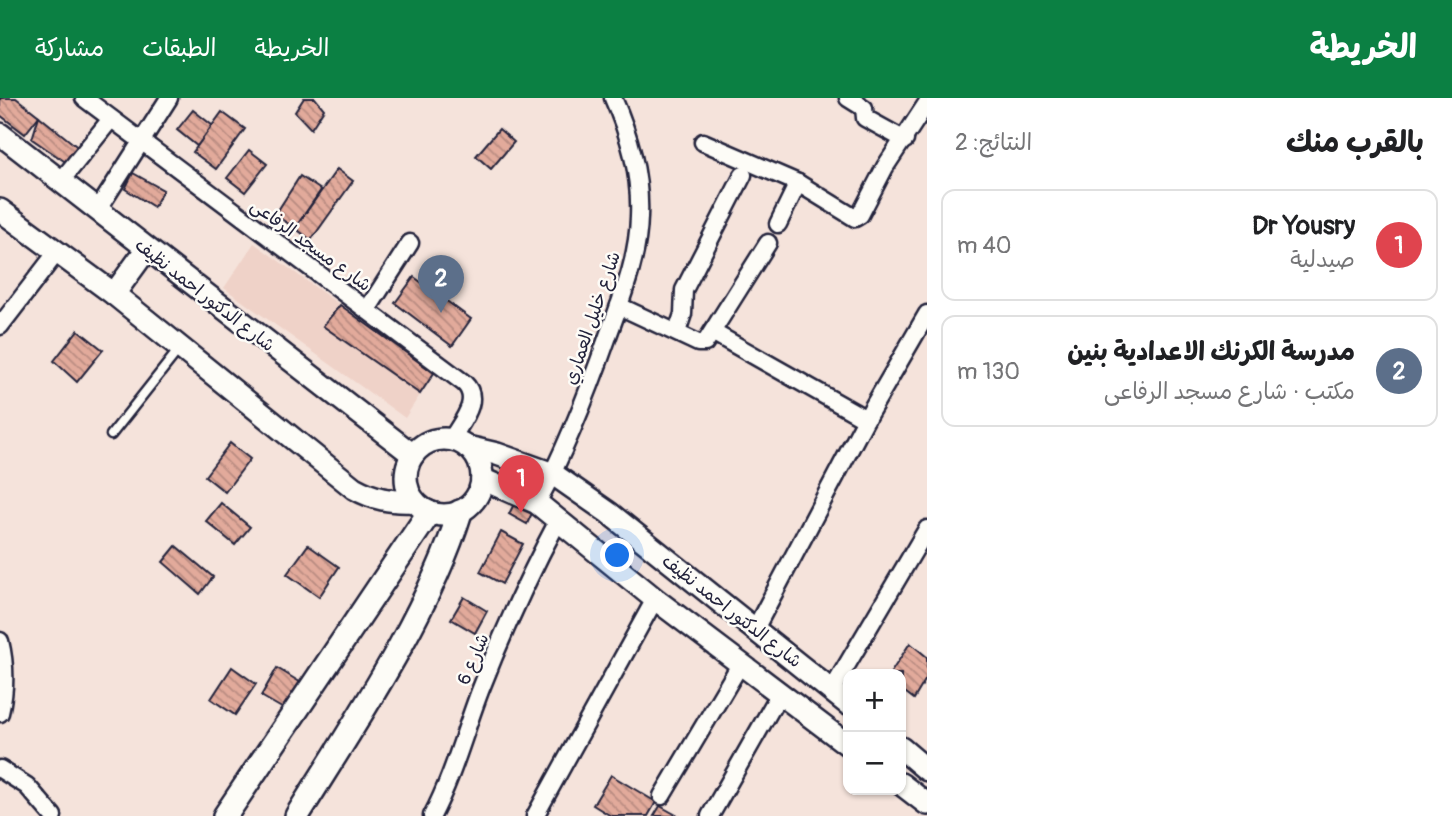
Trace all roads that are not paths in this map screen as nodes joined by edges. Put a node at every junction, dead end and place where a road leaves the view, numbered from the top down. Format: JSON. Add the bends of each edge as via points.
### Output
{"nodes":[{"id":1,"x":84,"y":98,"type":"edge"},
{"id":2,"x":169,"y":98,"type":"edge"},
{"id":3,"x":613,"y":98,"type":"edge"},
{"id":4,"x":848,"y":98,"type":"edge"},
{"id":5,"x":927,"y":103,"type":"edge"},
{"id":6,"x":111,"y":119,"type":"junction"},
{"id":7,"x":0,"y":134,"type":"edge"},
{"id":8,"x":905,"y":140,"type":"junction"},
{"id":9,"x":703,"y":142,"type":"dead end"},
{"id":10,"x":142,"y":144,"type":"junction"},
{"id":11,"x":743,"y":175,"type":"dead end"},
{"id":12,"x":60,"y":182,"type":"junction"},
{"id":13,"x":798,"y":183,"type":"junction"},
{"id":14,"x":0,"y":209,"type":"edge"},
{"id":15,"x":97,"y":211,"type":"junction"},
{"id":16,"x":778,"y":224,"type":"dead end"},
{"id":17,"x":410,"y":243,"type":"dead end"},
{"id":18,"x":768,"y":243,"type":"dead end"},
{"id":19,"x":146,"y":250,"type":"junction"},
{"id":20,"x":57,"y":252,"type":"junction"},
{"id":21,"x":114,"y":294,"type":"junction"},
{"id":22,"x":619,"y":306,"type":"junction"},
{"id":23,"x":367,"y":310,"type":"junction"},
{"id":24,"x":927,"y":314,"type":"edge"},
{"id":25,"x":0,"y":326,"type":"edge"},
{"id":26,"x":677,"y":332,"type":"junction"},
{"id":27,"x":714,"y":333,"type":"junction"},
{"id":28,"x":180,"y":348,"type":"junction"},
{"id":29,"x":866,"y":419,"type":"junction"},
{"id":30,"x":111,"y":435,"type":"dead end"},
{"id":31,"x":459,"y":443,"type":"junction"},
{"id":32,"x":413,"y":455,"type":"junction"},
{"id":33,"x":553,"y":474,"type":"junction"},
{"id":34,"x":482,"y":479,"type":"junction"},
{"id":35,"x":537,"y":503,"type":"junction"},
{"id":36,"x":421,"y":507,"type":"junction"},
{"id":37,"x":460,"y":512,"type":"junction"},
{"id":38,"x":559,"y":519,"type":"junction"},
{"id":39,"x":927,"y":529,"type":"edge"},
{"id":40,"x":654,"y":599,"type":"junction"},
{"id":41,"x":755,"y":629,"type":"junction"},
{"id":42,"x":0,"y":641,"type":"edge"},
{"id":43,"x":741,"y":663,"type":"junction"},
{"id":44,"x":780,"y":693,"type":"junction"},
{"id":45,"x":840,"y":697,"type":"edge"},
{"id":46,"x":0,"y":712,"type":"edge"},
{"id":47,"x":843,"y":741,"type":"edge"},
{"id":48,"x":906,"y":752,"type":"edge"},
{"id":49,"x":926,"y":768,"type":"edge"},
{"id":50,"x":0,"y":769,"type":"edge"},
{"id":51,"x":913,"y":794,"type":"edge"},
{"id":52,"x":662,"y":796,"type":"dead end"},
{"id":53,"x":52,"y":816,"type":"edge"},
{"id":54,"x":225,"y":816,"type":"edge"},
{"id":55,"x":297,"y":816,"type":"edge"},
{"id":56,"x":432,"y":816,"type":"edge"},
{"id":57,"x":535,"y":816,"type":"edge"},
{"id":58,"x":709,"y":816,"type":"edge"}],
"edges":[{"from":1,"to":6,"type":"street","name":"شارع مسجد الرفاعى"},
{"from":2,"to":10,"type":"street"},
{"from":3,"to":22,"type":"street","name":"شارع خليل العماري","via":[[629,138],[639,187],[636,248]]},
{"from":4,"to":8,"type":"street","via":[[864,108],[864,118]]},
{"from":5,"to":8,"type":"street"},
{"from":6,"to":10,"type":"street","name":"شارع مسجد الرفاعى"},
{"from":6,"to":12,"type":"street"},
{"from":7,"to":12,"type":"street","name":"شارع الدكتور احمد نظيف"},
{"from":8,"to":13,"type":"street","via":[[855,218]]},
{"from":9,"to":13,"type":"street"},
{"from":10,"to":15,"type":"street"},
{"from":10,"to":23,"type":"street","name":"شارع مسجد الرفاعى"},
{"from":11,"to":26,"type":"street","via":[[684,290]]},
{"from":12,"to":15,"type":"street","name":"شارع الدكتور احمد نظيف"},
{"from":13,"to":16,"type":"street"},
{"from":14,"to":20,"type":"street"},
{"from":15,"to":19,"type":"street","name":"شارع الدكتور احمد نظيف"},
{"from":17,"to":23,"type":"street"},
{"from":18,"to":27,"type":"street"},
{"from":19,"to":21,"type":"street"},
{"from":19,"to":32,"type":"street","name":"شارع الدكتور احمد نظيف"},
{"from":20,"to":21,"type":"street"},
{"from":20,"to":25,"type":"street"},
{"from":21,"to":28,"type":"street"},
{"from":22,"to":26,"type":"street"},
{"from":22,"to":33,"type":"street","name":"شارع خليل العماري"},
{"from":23,"to":31,"type":"street","name":"شارع مسجد الرفاعى","via":[[470,388],[471,403]]},
{"from":24,"to":29,"type":"street"},
{"from":26,"to":27,"type":"street","via":[[701,343]]},
{"from":27,"to":29,"type":"street"},
{"from":28,"to":30,"type":"lane"},
{"from":28,"to":36,"type":"street","via":[[354,488],[372,498]]},
{"from":29,"to":41,"type":"street"},
{"from":31,"to":32,"type":"street","via":[[430,441]]},
{"from":31,"to":33,"type":"street","name":"شارع الدكتور احمد نظيف"},
{"from":31,"to":34,"type":"street","via":[[476,456]]},
{"from":32,"to":36,"type":"street","via":[[405,478]]},
{"from":33,"to":35,"type":"street","name":"شارع خليل العماري"},
{"from":33,"to":41,"type":"street","name":"شارع الدكتور احمد نظيف","via":[[610,513]]},
{"from":34,"to":35,"type":"street","name":"شارع الدكتور احمد نظيف"},
{"from":34,"to":37,"type":"street","via":[[476,499]]},
{"from":35,"to":38,"type":"street","name":"شارع الدكتور احمد نظيف"},
{"from":36,"to":37,"type":"street","via":[[445,516]]},
{"from":36,"to":54,"type":"main road"},
{"from":37,"to":55,"type":"main road","via":[[439,572]]},
{"from":38,"to":40,"type":"street","name":"شارع الدكتور احمد نظيف"},
{"from":38,"to":56,"type":"street","name":"شارع 6","via":[[517,604]]},
{"from":39,"to":45,"type":"street"},
{"from":40,"to":43,"type":"street","name":"شارع الدكتور احمد نظيف"},
{"from":40,"to":57,"type":"street"},
{"from":41,"to":45,"type":"street","name":"شارع الدكتور احمد نظيف"},
{"from":42,"to":46,"type":"street","via":[[5,666]]},
{"from":43,"to":44,"type":"street","name":"شارع الدكتور احمد نظيف"},
{"from":43,"to":52,"type":"street"},
{"from":44,"to":47,"type":"street","name":"شارع الدكتور احمد نظيف"},
{"from":44,"to":58,"type":"street"},
{"from":48,"to":49,"type":"street"},
{"from":49,"to":51,"type":"street"},
{"from":50,"to":53,"type":"street","via":[[27,786]]}]}
